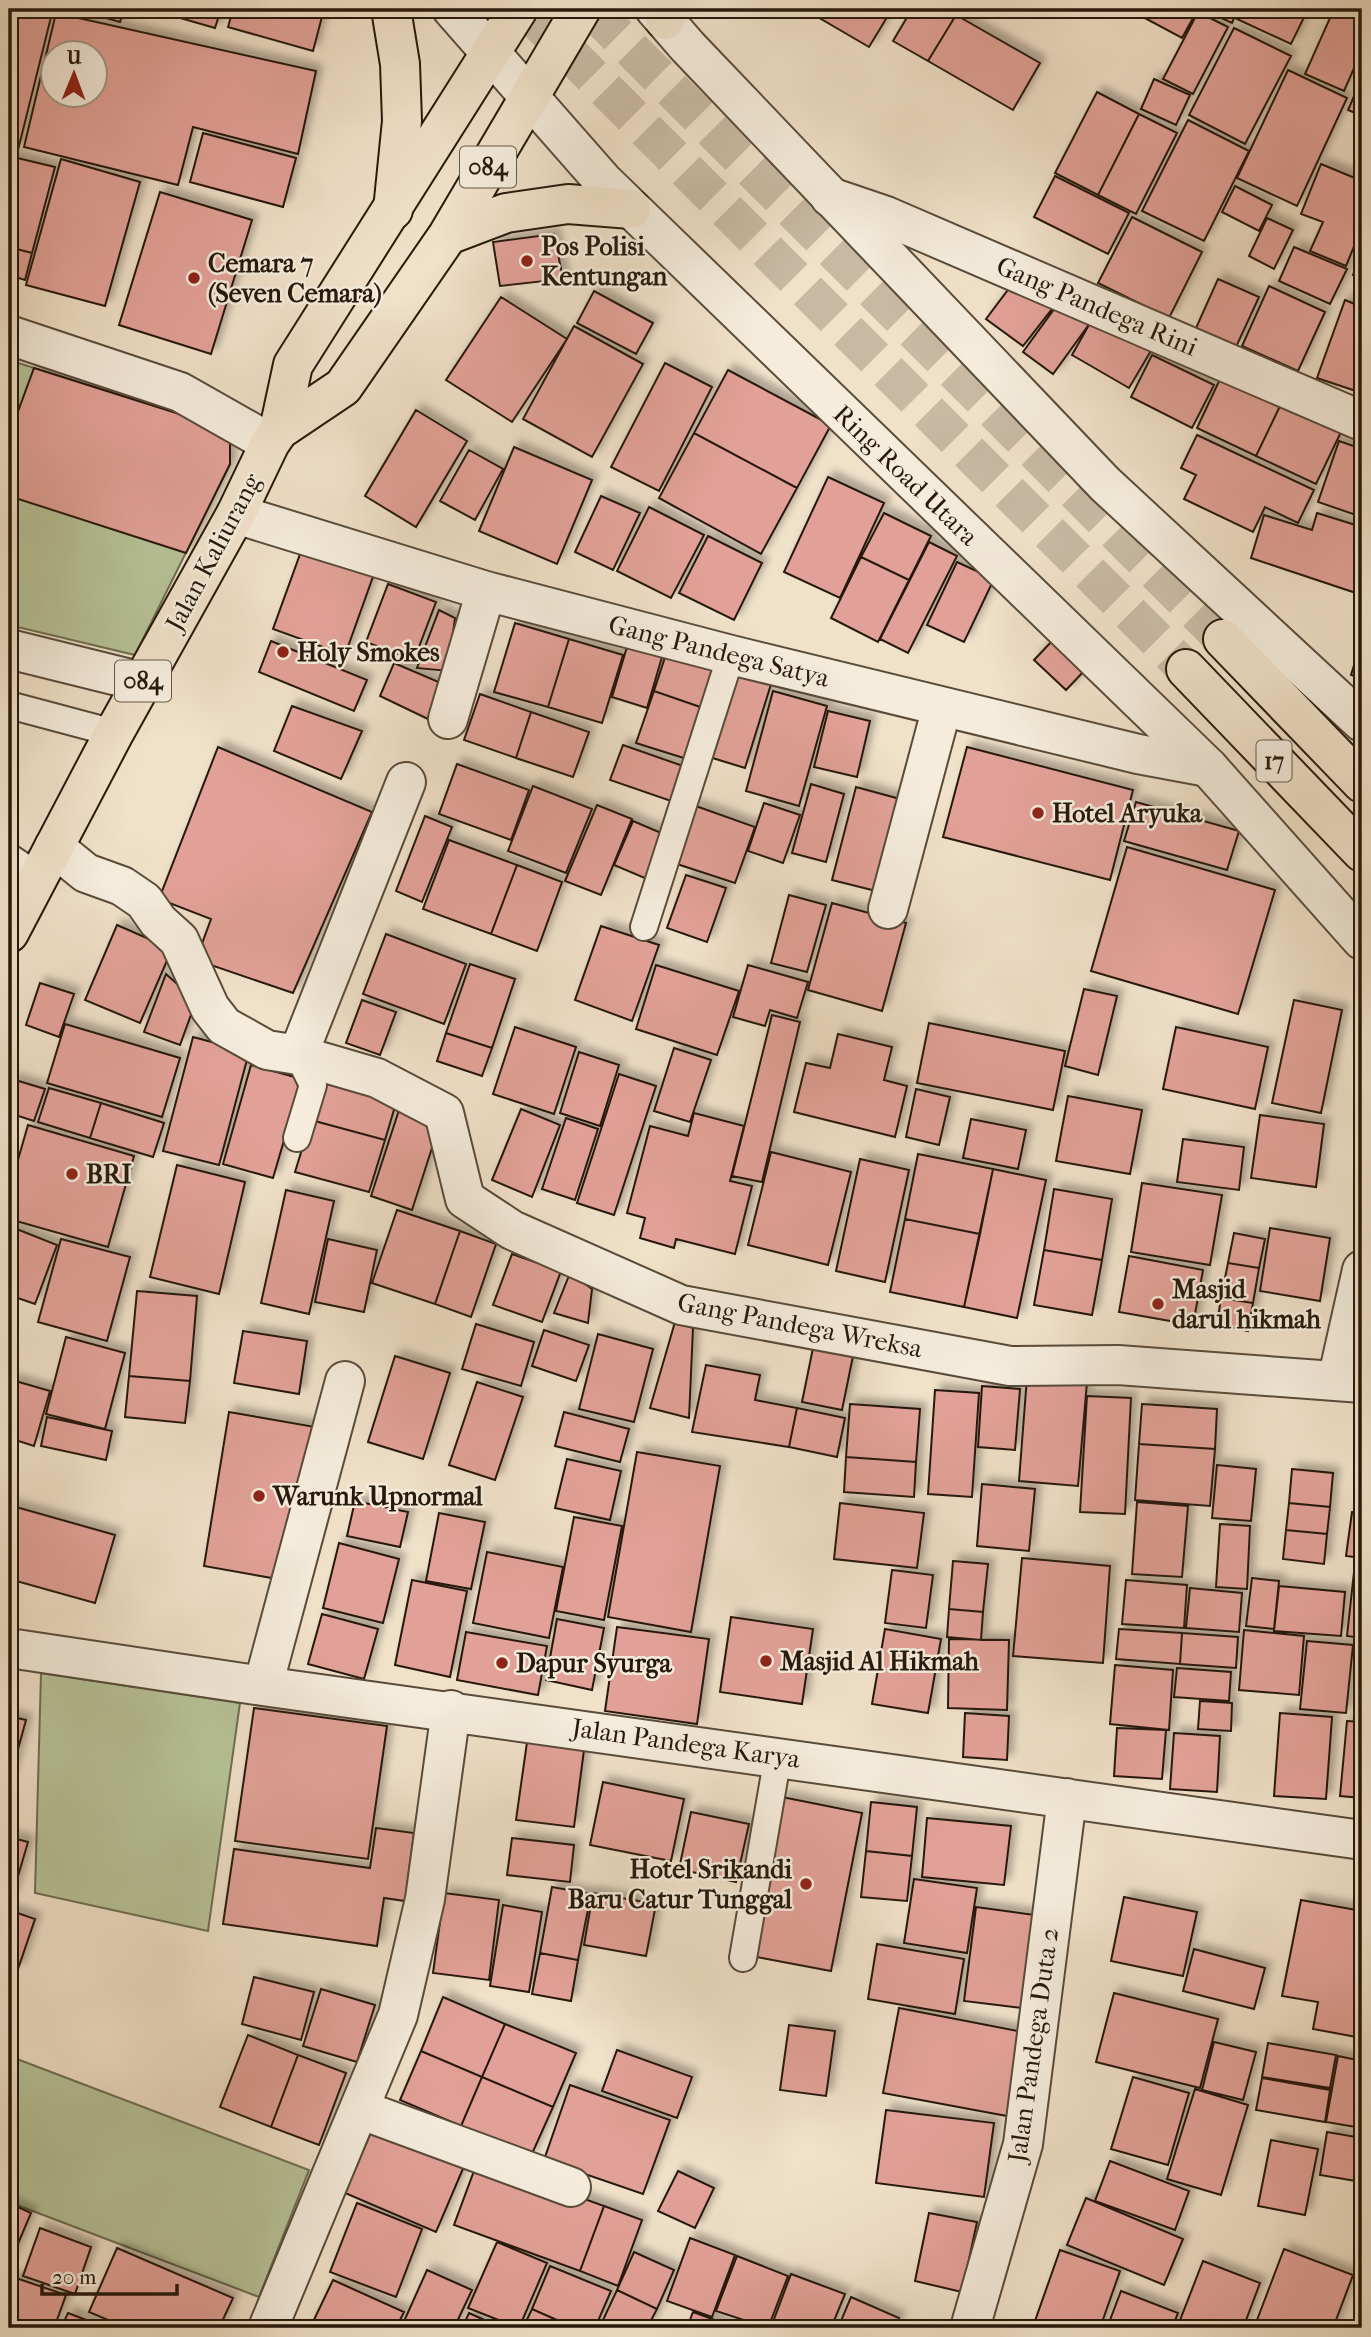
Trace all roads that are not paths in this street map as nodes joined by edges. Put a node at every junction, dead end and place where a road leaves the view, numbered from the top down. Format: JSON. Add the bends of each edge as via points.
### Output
{"nodes":[{"id":1,"x":391,"y":9,"type":"edge"},
{"id":2,"x":452,"y":9,"type":"edge"},
{"id":3,"x":518,"y":9,"type":"edge"},
{"id":4,"x":581,"y":9,"type":"edge"},
{"id":5,"x":662,"y":12,"type":"edge"},
{"id":6,"x":490,"y":53,"type":"junction"},
{"id":7,"x":528,"y":99,"type":"junction"},
{"id":8,"x":830,"y":197,"type":"junction"},
{"id":9,"x":631,"y":209,"type":"junction"},
{"id":10,"x":393,"y":210,"type":"junction"},
{"id":11,"x":448,"y":235,"type":"junction"},
{"id":12,"x":9,"y":335,"type":"edge"},
{"id":13,"x":1362,"y":421,"type":"edge"},
{"id":14,"x":275,"y":437,"type":"junction"},
{"id":15,"x":236,"y":514,"type":"junction"},
{"id":16,"x":486,"y":591,"type":"junction"},
{"id":17,"x":1223,"y":639,"type":"tunnel mouth"},
{"id":18,"x":9,"y":649,"type":"edge"},
{"id":19,"x":731,"y":655,"type":"junction"},
{"id":20,"x":1185,"y":669,"type":"tunnel mouth"},
{"id":21,"x":142,"y":682,"type":"junction"},
{"id":22,"x":9,"y":705,"type":"edge"},
{"id":23,"x":942,"y":707,"type":"junction"},
{"id":24,"x":448,"y":719,"type":"dead end"},
{"id":25,"x":1362,"y":722,"type":"edge"},
{"id":26,"x":114,"y":733,"type":"junction"},
{"id":27,"x":1208,"y":767,"type":"junction"},
{"id":28,"x":407,"y":782,"type":"dead end"},
{"id":29,"x":1362,"y":783,"type":"edge"},
{"id":30,"x":1362,"y":852,"type":"edge"},
{"id":31,"x":34,"y":860,"type":"edge"},
{"id":32,"x":888,"y":909,"type":"dead end"},
{"id":33,"x":644,"y":927,"type":"dead end"},
{"id":34,"x":9,"y":933,"type":"edge"},
{"id":35,"x":1362,"y":940,"type":"edge"},
{"id":36,"x":298,"y":1055,"type":"junction"},
{"id":37,"x":298,"y":1138,"type":"dead end"},
{"id":38,"x":1362,"y":1270,"type":"edge"},
{"id":39,"x":345,"y":1381,"type":"dead end"},
{"id":40,"x":1350,"y":1382,"type":"edge"},
{"id":41,"x":9,"y":1647,"type":"edge"},
{"id":42,"x":263,"y":1686,"type":"junction"},
{"id":43,"x":450,"y":1710,"type":"junction"},
{"id":44,"x":778,"y":1756,"type":"junction"},
{"id":45,"x":1067,"y":1798,"type":"junction"},
{"id":46,"x":1362,"y":1840,"type":"edge"},
{"id":47,"x":743,"y":1958,"type":"dead end"},
{"id":48,"x":359,"y":2109,"type":"junction"},
{"id":49,"x":571,"y":2187,"type":"dead end"},
{"id":50,"x":268,"y":2328,"type":"edge"},
{"id":51,"x":970,"y":2328,"type":"edge"}],
"edges":[{"from":1,"to":10,"type":"main road","via":[[400,64],[402,121]]},
{"from":2,"to":6,"type":"street","name":"Ring Road Utara"},
{"from":3,"to":6,"type":"main road","name":"Jalan Kaliurang","number":"084"},
{"from":4,"to":7,"type":"main road","number":"084"},
{"from":5,"to":8,"type":"street"},
{"from":6,"to":7,"type":"street","name":"Ring Road Utara"},
{"from":6,"to":10,"type":"main road","name":"Jalan Kaliurang","number":"084"},
{"from":7,"to":9,"type":"street","name":"Ring Road Utara"},
{"from":7,"to":11,"type":"main road","number":"084"},
{"from":8,"to":13,"type":"street","name":"Gang Pandega Rini","via":[[886,216]]},
{"from":8,"to":25,"type":"street","via":[[1105,484]]},
{"from":9,"to":11,"type":"main road","via":[[568,204],[506,213]]},
{"from":9,"to":27,"type":"street","name":"Ring Road Utara"},
{"from":10,"to":14,"type":"main road","name":"Jalan Kaliurang","number":"084","via":[[293,365]]},
{"from":11,"to":14,"type":"main road","number":"084","via":[[343,387]]},
{"from":12,"to":14,"type":"street","via":[[180,392]]},
{"from":14,"to":15,"type":"main road","name":"Jalan Kaliurang","number":"084"},
{"from":15,"to":16,"type":"street","name":"Gang Pandega Satya"},
{"from":15,"to":21,"type":"main road","name":"Jalan Kaliurang","number":"084"},
{"from":16,"to":19,"type":"street","name":"Gang Pandega Satya"},
{"from":16,"to":24,"type":"street"},
{"from":17,"to":29,"type":"main road","number":"17"},
{"from":18,"to":21,"type":"street"},
{"from":19,"to":23,"type":"street","name":"Gang Pandega Satya"},
{"from":19,"to":33,"type":"lane"},
{"from":20,"to":30,"type":"main road","number":"17"},
{"from":21,"to":26,"type":"main road","name":"Jalan Kaliurang","number":"084"},
{"from":22,"to":26,"type":"lane"},
{"from":23,"to":27,"type":"street","name":"Gang Pandega Satya"},
{"from":23,"to":32,"type":"street"},
{"from":26,"to":31,"type":"main road","name":"Jalan Kaliurang","number":"084"},
{"from":27,"to":35,"type":"street","name":"Ring Road Utara"},
{"from":28,"to":36,"type":"street"},
{"from":31,"to":34,"type":"main road","name":"Jalan Kaliurang","number":"084"},
{"from":31,"to":36,"type":"street","name":"Gang Pandega Wreksa","via":[[122,886],[144,901],[179,940],[223,1026],[267,1050]]},
{"from":36,"to":37,"type":"lane","via":[[313,1086]]},
{"from":36,"to":40,"type":"street","name":"Gang Pandega Wreksa","via":[[377,1078],[444,1113],[465,1199],[512,1230],[681,1305],[1010,1366],[1118,1365]]},
{"from":38,"to":40,"type":"street"},
{"from":39,"to":42,"type":"street"},
{"from":41,"to":42,"type":"street","name":"Jalan Pandega Karya"},
{"from":42,"to":43,"type":"street","name":"Jalan Pandega Karya"},
{"from":43,"to":44,"type":"street","name":"Jalan Pandega Karya"},
{"from":43,"to":48,"type":"street","via":[[425,1899],[398,2015]]},
{"from":44,"to":45,"type":"street","name":"Jalan Pandega Karya"},
{"from":44,"to":47,"type":"lane"},
{"from":45,"to":46,"type":"street","name":"Jalan Pandega Karya"},
{"from":45,"to":51,"type":"street","name":"Jalan Pandega Duta 2","via":[[1023,2144]]},
{"from":48,"to":49,"type":"street"},
{"from":48,"to":50,"type":"street"}]}
